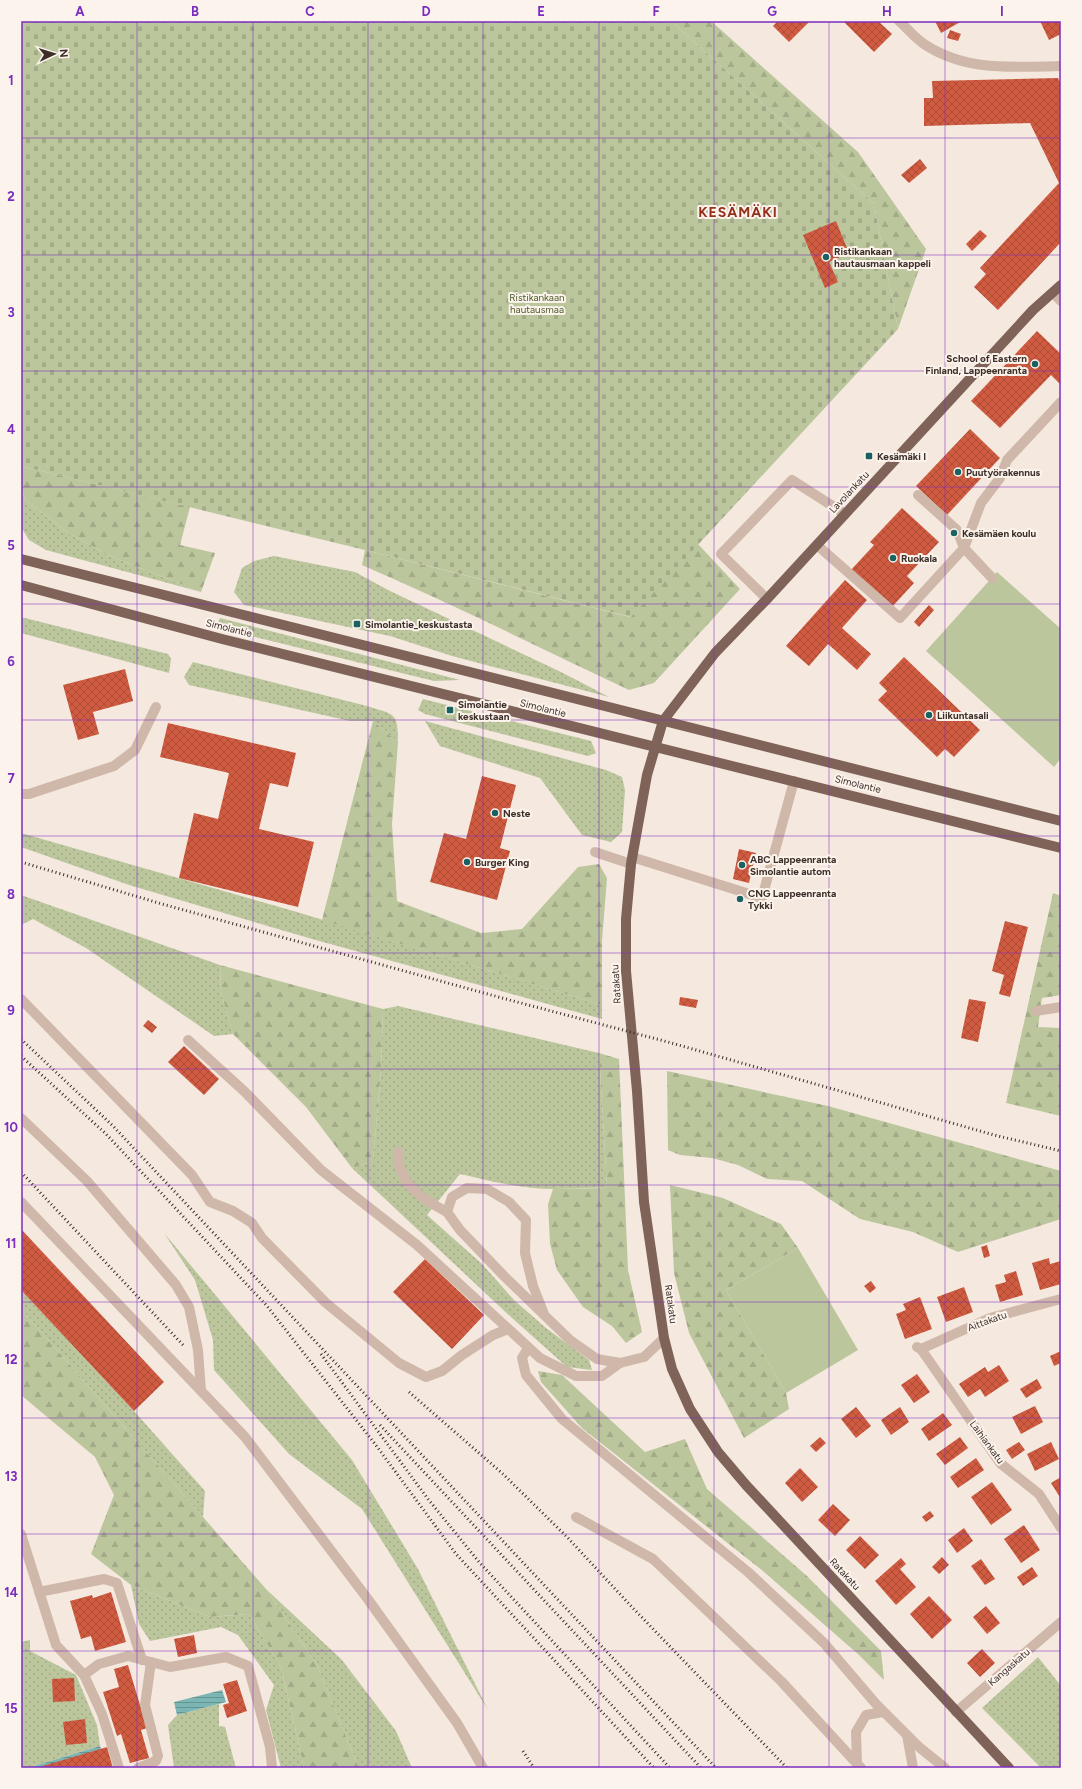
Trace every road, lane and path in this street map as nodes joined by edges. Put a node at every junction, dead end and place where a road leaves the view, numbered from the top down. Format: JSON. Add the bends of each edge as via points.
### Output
{"nodes":[{"id":1,"x":899,"y":21,"type":"edge"},
{"id":2,"x":1061,"y":66,"type":"edge"},
{"id":3,"x":1061,"y":285,"type":"edge"},
{"id":4,"x":1053,"y":293,"type":"junction"},
{"id":5,"x":1061,"y":301,"type":"edge"},
{"id":6,"x":1061,"y":402,"type":"edge"},
{"id":7,"x":918,"y":495,"type":"dead end"},
{"id":8,"x":845,"y":514,"type":"junction"},
{"id":9,"x":817,"y":545,"type":"junction"},
{"id":10,"x":964,"y":548,"type":"junction"},
{"id":11,"x":21,"y":559,"type":"edge"},
{"id":12,"x":992,"y":578,"type":"dead end"},
{"id":13,"x":21,"y":585,"type":"edge"},
{"id":14,"x":767,"y":599,"type":"junction"},
{"id":15,"x":156,"y":707,"type":"dead end"},
{"id":16,"x":663,"y":722,"type":"junction"},
{"id":17,"x":654,"y":748,"type":"junction"},
{"id":18,"x":794,"y":781,"type":"junction"},
{"id":19,"x":21,"y":794,"type":"edge"},
{"id":20,"x":1061,"y":821,"type":"edge"},
{"id":21,"x":1061,"y":848,"type":"edge"},
{"id":22,"x":595,"y":852,"type":"dead end"},
{"id":23,"x":632,"y":861,"type":"junction"},
{"id":24,"x":21,"y":999,"type":"edge"},
{"id":25,"x":1061,"y":1007,"type":"edge"},
{"id":26,"x":1036,"y":1011,"type":"dead end"},
{"id":27,"x":188,"y":1040,"type":"dead end"},
{"id":28,"x":21,"y":1118,"type":"edge"},
{"id":29,"x":398,"y":1152,"type":"dead end"},
{"id":30,"x":21,"y":1202,"type":"edge"},
{"id":31,"x":447,"y":1212,"type":"junction"},
{"id":32,"x":1061,"y":1299,"type":"edge"},
{"id":33,"x":544,"y":1314,"type":"junction"},
{"id":34,"x":508,"y":1329,"type":"junction"},
{"id":35,"x":664,"y":1338,"type":"junction"},
{"id":36,"x":528,"y":1348,"type":"junction"},
{"id":37,"x":919,"y":1348,"type":"joint"},
{"id":38,"x":620,"y":1363,"type":"junction"},
{"id":39,"x":201,"y":1391,"type":"junction"},
{"id":40,"x":576,"y":1517,"type":"dead end"},
{"id":41,"x":1061,"y":1528,"type":"edge"},
{"id":42,"x":21,"y":1534,"type":"edge"},
{"id":43,"x":40,"y":1592,"type":"junction"},
{"id":44,"x":1061,"y":1622,"type":"edge"},
{"id":45,"x":147,"y":1661,"type":"junction"},
{"id":46,"x":84,"y":1675,"type":"junction"},
{"id":47,"x":884,"y":1712,"type":"junction"},
{"id":48,"x":956,"y":1712,"type":"junction"},
{"id":49,"x":907,"y":1735,"type":"junction"},
{"id":50,"x":859,"y":1766,"type":"edge"},
{"id":51,"x":119,"y":1768,"type":"edge"},
{"id":52,"x":138,"y":1768,"type":"edge"},
{"id":53,"x":272,"y":1768,"type":"edge"},
{"id":54,"x":483,"y":1768,"type":"edge"},
{"id":55,"x":913,"y":1768,"type":"edge"},
{"id":56,"x":945,"y":1768,"type":"edge"},
{"id":57,"x":1009,"y":1768,"type":"edge"}],
"edges":[{"from":1,"to":2,"type":"street","via":[[924,44],[953,58],[980,66]]},
{"from":3,"to":4,"type":"main road","name":"Lavolankatu"},
{"from":4,"to":5,"type":"street"},
{"from":4,"to":8,"type":"main road","name":"Lavolankatu","via":[[1033,310]]},
{"from":6,"to":10,"type":"street","via":[[1007,460],[1000,478],[981,503]]},
{"from":7,"to":10,"type":"street","via":[[957,530]]},
{"from":8,"to":9,"type":"main road","name":"Lavolankatu"},
{"from":8,"to":14,"type":"street","via":[[792,480],[721,554]]},
{"from":9,"to":10,"type":"street","via":[[900,618]]},
{"from":9,"to":14,"type":"main road","name":"Lavolankatu"},
{"from":10,"to":12,"type":"street"},
{"from":11,"to":16,"type":"main road","name":"Simolantie"},
{"from":13,"to":17,"type":"main road","name":"Simolantie","via":[[170,626]]},
{"from":14,"to":16,"type":"main road","name":"Lavolankatu","via":[[715,652]]},
{"from":15,"to":19,"type":"street","via":[[135,750],[114,766],[29,794]]},
{"from":16,"to":17,"type":"main road","name":"Ratakatu"},
{"from":16,"to":20,"type":"main road","name":"Simolantie"},
{"from":17,"to":18,"type":"main road","name":"Simolantie"},
{"from":17,"to":23,"type":"main road","name":"Ratakatu"},
{"from":18,"to":21,"type":"main road","name":"Simolantie"},
{"from":18,"to":23,"type":"street","via":[[762,898]]},
{"from":22,"to":23,"type":"street"},
{"from":23,"to":35,"type":"main road","name":"Ratakatu","via":[[626,919],[626,971],[644,1202]]},
{"from":24,"to":34,"type":"street","via":[[192,1175],[210,1202],[233,1211],[252,1223],[262,1238],[326,1303],[399,1363],[426,1377],[442,1371],[493,1335]]},
{"from":25,"to":26,"type":"street"},
{"from":27,"to":34,"type":"street","via":[[245,1092],[321,1170],[417,1245]]},
{"from":28,"to":39,"type":"street","via":[[87,1181],[176,1285],[189,1307],[198,1350]]},
{"from":29,"to":31,"type":"street","via":[[397,1165],[405,1180],[427,1202]]},
{"from":30,"to":39,"type":"street"},
{"from":31,"to":33,"type":"street","via":[[460,1230]]},
{"from":31,"to":33,"type":"street","via":[[452,1197],[467,1188],[487,1189],[510,1202],[526,1220],[525,1253],[532,1286]]},
{"from":32,"to":37,"type":"street","name":"Aittakatu","via":[[990,1318]]},
{"from":33,"to":38,"type":"street","via":[[570,1340],[597,1359]]},
{"from":34,"to":36,"type":"street"},
{"from":35,"to":38,"type":"street","via":[[644,1357]]},
{"from":35,"to":48,"type":"main road","name":"Ratakatu","via":[[672,1368],[690,1409],[718,1452]]},
{"from":36,"to":38,"type":"street","via":[[540,1358],[576,1376],[602,1376]]},
{"from":36,"to":47,"type":"street","via":[[522,1358],[526,1376],[562,1419],[748,1572],[824,1643]]},
{"from":37,"to":41,"type":"street","name":"Laihiankatu","via":[[1000,1463],[1039,1494]]},
{"from":39,"to":54,"type":"street","via":[[245,1437],[367,1598],[457,1724]]},
{"from":40,"to":50,"type":"street","via":[[653,1559],[781,1680]]},
{"from":42,"to":43,"type":"street"},
{"from":43,"to":45,"type":"street","via":[[104,1579],[117,1583]]},
{"from":43,"to":46,"type":"street","via":[[56,1645]]},
{"from":44,"to":48,"type":"street","name":"Kangaskatu"},
{"from":45,"to":46,"type":"street","via":[[128,1656],[100,1664]]},
{"from":45,"to":52,"type":"street","via":[[145,1705],[158,1756],[156,1761]]},
{"from":45,"to":53,"type":"street","via":[[170,1667],[226,1657],[248,1666],[270,1747]]},
{"from":46,"to":51,"type":"street","via":[[102,1714]]},
{"from":47,"to":49,"type":"street"},
{"from":47,"to":50,"type":"street","via":[[866,1715],[856,1732]]},
{"from":48,"to":57,"type":"main road","name":"Ratakatu"},
{"from":49,"to":55,"type":"street"},
{"from":49,"to":56,"type":"street"}]}
